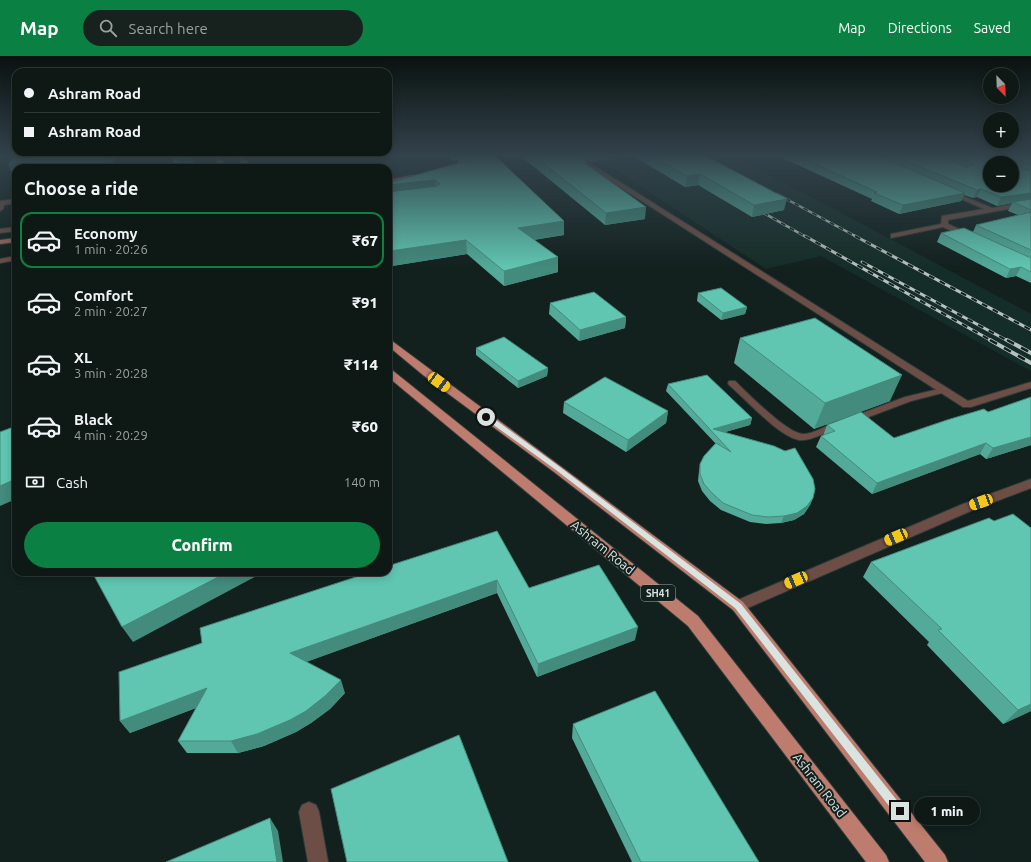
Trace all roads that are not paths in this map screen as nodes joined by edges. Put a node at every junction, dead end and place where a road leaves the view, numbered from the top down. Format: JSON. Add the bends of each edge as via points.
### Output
{"nodes":[{"id":1,"x":632,"y":193,"type":"edge"},
{"id":2,"x":952,"y":193,"type":"edge"},
{"id":3,"x":12,"y":202,"type":"edge"},
{"id":4,"x":1031,"y":203,"type":"edge"},
{"id":5,"x":0,"y":205,"type":"edge"},
{"id":6,"x":992,"y":210,"type":"junction"},
{"id":7,"x":944,"y":225,"type":"junction"},
{"id":8,"x":12,"y":230,"type":"edge"},
{"id":9,"x":0,"y":231,"type":"edge"},
{"id":10,"x":894,"y":236,"type":"dead end"},
{"id":11,"x":973,"y":239,"type":"edge"},
{"id":12,"x":12,"y":240,"type":"edge"},
{"id":13,"x":0,"y":242,"type":"edge"},
{"id":14,"x":12,"y":247,"type":"edge"},
{"id":15,"x":0,"y":249,"type":"edge"},
{"id":16,"x":12,"y":259,"type":"edge"},
{"id":17,"x":0,"y":261,"type":"edge"},
{"id":18,"x":392,"y":344,"type":"edge"},
{"id":19,"x":392,"y":375,"type":"edge"},
{"id":20,"x":732,"y":383,"type":"dead end"},
{"id":21,"x":1031,"y":385,"type":"edge"},
{"id":22,"x":943,"y":390,"type":"junction"},
{"id":23,"x":1031,"y":483,"type":"edge"},
{"id":24,"x":738,"y":606,"type":"junction"},
{"id":25,"x":309,"y":812,"type":"dead end"},
{"id":26,"x":318,"y":862,"type":"edge"},
{"id":27,"x":879,"y":862,"type":"edge"},
{"id":28,"x":938,"y":862,"type":"edge"}],
"edges":[{"from":1,"to":22,"type":"street"},
{"from":2,"to":6,"type":"street"},
{"from":3,"to":5,"type":"street"},
{"from":4,"to":6,"type":"street"},
{"from":6,"to":7,"type":"street","via":[[946,218]]},
{"from":7,"to":10,"type":"street"},
{"from":7,"to":11,"type":"street"},
{"from":8,"to":9,"type":"street"},
{"from":12,"to":13,"type":"street"},
{"from":14,"to":15,"type":"street"},
{"from":16,"to":17,"type":"lane"},
{"from":18,"to":24,"type":"main road"},
{"from":19,"to":27,"type":"main road","name":"Ashram Road","number":"SH41","via":[[693,621]]},
{"from":20,"to":22,"type":"lane","via":[[786,430],[798,437],[808,436]]},
{"from":21,"to":22,"type":"street","via":[[967,405]]},
{"from":23,"to":24,"type":"street","via":[[968,507]]},
{"from":24,"to":28,"type":"main road"},
{"from":25,"to":26,"type":"street"}]}
